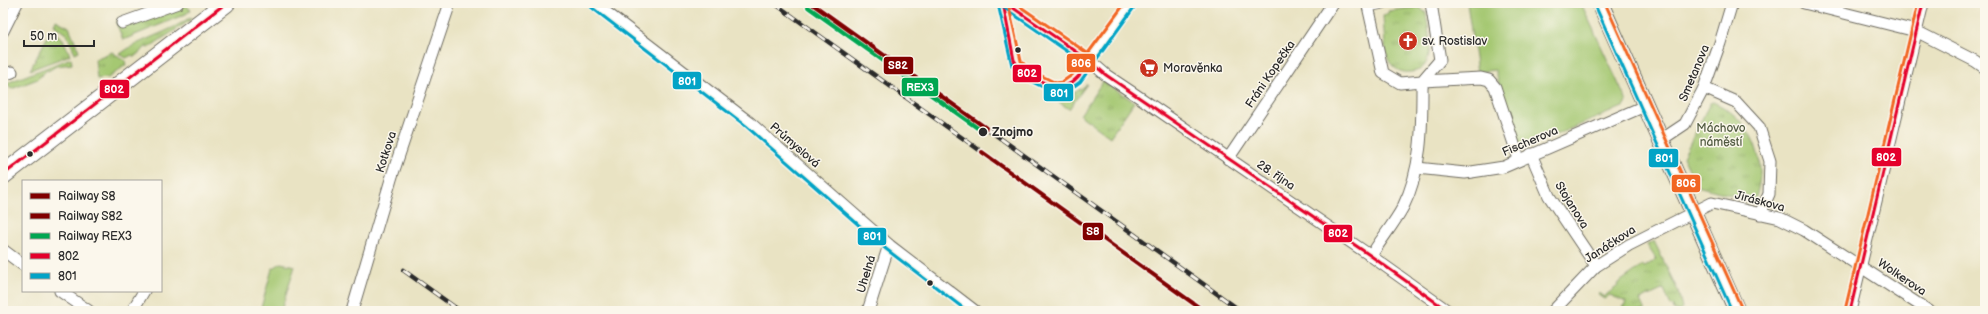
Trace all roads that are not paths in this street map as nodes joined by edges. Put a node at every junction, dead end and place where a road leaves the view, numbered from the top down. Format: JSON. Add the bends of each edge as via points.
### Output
{"nodes":[{"id":1,"x":17,"y":3,"type":"edge"},
{"id":2,"x":178,"y":3,"type":"edge"},
{"id":3,"x":226,"y":3,"type":"edge"},
{"id":4,"x":450,"y":3,"type":"edge"},
{"id":5,"x":594,"y":3,"type":"edge"},
{"id":6,"x":1006,"y":3,"type":"edge"},
{"id":7,"x":1131,"y":3,"type":"edge"},
{"id":8,"x":1333,"y":3,"type":"edge"},
{"id":9,"x":1383,"y":3,"type":"edge"},
{"id":10,"x":1432,"y":3,"type":"edge"},
{"id":11,"x":1600,"y":3,"type":"edge"},
{"id":12,"x":1732,"y":3,"type":"edge"},
{"id":13,"x":1804,"y":3,"type":"edge"},
{"id":14,"x":1923,"y":3,"type":"edge"},
{"id":15,"x":1365,"y":4,"type":"edge"},
{"id":16,"x":122,"y":23,"type":"dead end"},
{"id":17,"x":3,"y":31,"type":"edge"},
{"id":18,"x":1916,"y":31,"type":"junction"},
{"id":19,"x":1090,"y":61,"type":"junction"},
{"id":20,"x":1985,"y":68,"type":"edge"},
{"id":21,"x":1422,"y":81,"type":"junction"},
{"id":22,"x":1704,"y":88,"type":"junction"},
{"id":23,"x":1647,"y":105,"type":"junction"},
{"id":24,"x":1661,"y":140,"type":"junction"},
{"id":25,"x":1531,"y":154,"type":"junction"},
{"id":26,"x":1228,"y":159,"type":"junction"},
{"id":27,"x":1519,"y":159,"type":"junction"},
{"id":28,"x":1417,"y":168,"type":"junction"},
{"id":29,"x":3,"y":175,"type":"edge"},
{"id":30,"x":1693,"y":212,"type":"junction"},
{"id":31,"x":1760,"y":214,"type":"junction"},
{"id":32,"x":889,"y":245,"type":"junction"},
{"id":33,"x":3,"y":250,"type":"edge"},
{"id":34,"x":1371,"y":256,"type":"junction"},
{"id":35,"x":22,"y":264,"type":"edge"},
{"id":36,"x":1860,"y":265,"type":"junction"},
{"id":37,"x":1596,"y":266,"type":"junction"},
{"id":38,"x":61,"y":292,"type":"edge"},
{"id":39,"x":143,"y":292,"type":"edge"},
{"id":40,"x":89,"y":311,"type":"edge"},
{"id":41,"x":132,"y":311,"type":"edge"},
{"id":42,"x":352,"y":311,"type":"edge"},
{"id":43,"x":868,"y":311,"type":"edge"},
{"id":44,"x":975,"y":311,"type":"edge"},
{"id":45,"x":1448,"y":311,"type":"edge"},
{"id":46,"x":1553,"y":311,"type":"edge"},
{"id":47,"x":1737,"y":311,"type":"edge"},
{"id":48,"x":1850,"y":311,"type":"edge"},
{"id":49,"x":1929,"y":311,"type":"edge"}],
"edges":[{"from":1,"to":17,"type":"street"},
{"from":2,"to":16,"type":"street"},
{"from":3,"to":29,"type":"main road"},
{"from":4,"to":42,"type":"street","name":"Kotkova","via":[[392,176]]},
{"from":5,"to":32,"type":"street","name":"Průmyslová","via":[[749,122]]},
{"from":6,"to":19,"type":"street","name":"28. října"},
{"from":7,"to":19,"type":"street"},
{"from":8,"to":26,"type":"street","name":"Fráni Kopečka"},
{"from":9,"to":15,"type":"street"},
{"from":10,"to":21,"type":"street","via":[[1440,60]]},
{"from":11,"to":23,"type":"main road"},
{"from":12,"to":22,"type":"street","name":"Smetanova"},
{"from":13,"to":18,"type":"street"},
{"from":14,"to":18,"type":"street"},
{"from":15,"to":21,"type":"street","via":[[1383,73],[1400,83]]},
{"from":18,"to":20,"type":"street"},
{"from":18,"to":36,"type":"street"},
{"from":19,"to":26,"type":"street","name":"28. října","via":[[1106,75]]},
{"from":21,"to":27,"type":"street","via":[[1481,78],[1489,80],[1495,87]]},
{"from":21,"to":28,"type":"street","via":[[1422,136]]},
{"from":22,"to":24,"type":"street","name":"Smetanova","via":[[1685,124]]},
{"from":22,"to":31,"type":"street","via":[[1736,102],[1759,127],[1770,161],[1769,194]]},
{"from":23,"to":24,"type":"main road"},
{"from":23,"to":25,"type":"street","name":"Fischerova"},
{"from":24,"to":30,"type":"main road"},
{"from":25,"to":27,"type":"street","name":"Fischerova"},
{"from":25,"to":37,"type":"street","name":"Stojanova","via":[[1549,196]]},
{"from":26,"to":34,"type":"street","name":"28. října"},
{"from":27,"to":28,"type":"street","name":"Fischerova","via":[[1504,167],[1465,173]]},
{"from":28,"to":34,"type":"street","via":[[1403,206]]},
{"from":30,"to":31,"type":"street","name":"Jiráskova","via":[[1712,203]]},
{"from":30,"to":37,"type":"street","name":"Janáčkova","via":[[1629,245]]},
{"from":30,"to":47,"type":"main road"},
{"from":31,"to":36,"type":"street","name":"Jiráskova","via":[[1780,218],[1804,230]]},
{"from":32,"to":43,"type":"street","name":"Uhelná"},
{"from":32,"to":44,"type":"street","name":"Průmyslová"},
{"from":33,"to":35,"type":"street"},
{"from":34,"to":45,"type":"street","name":"28. října"},
{"from":36,"to":48,"type":"street"},
{"from":36,"to":49,"type":"street","name":"Wolkerova"},
{"from":37,"to":46,"type":"street","name":"Janáčkova"},
{"from":38,"to":40,"type":"street"},
{"from":39,"to":41,"type":"street"}]}
